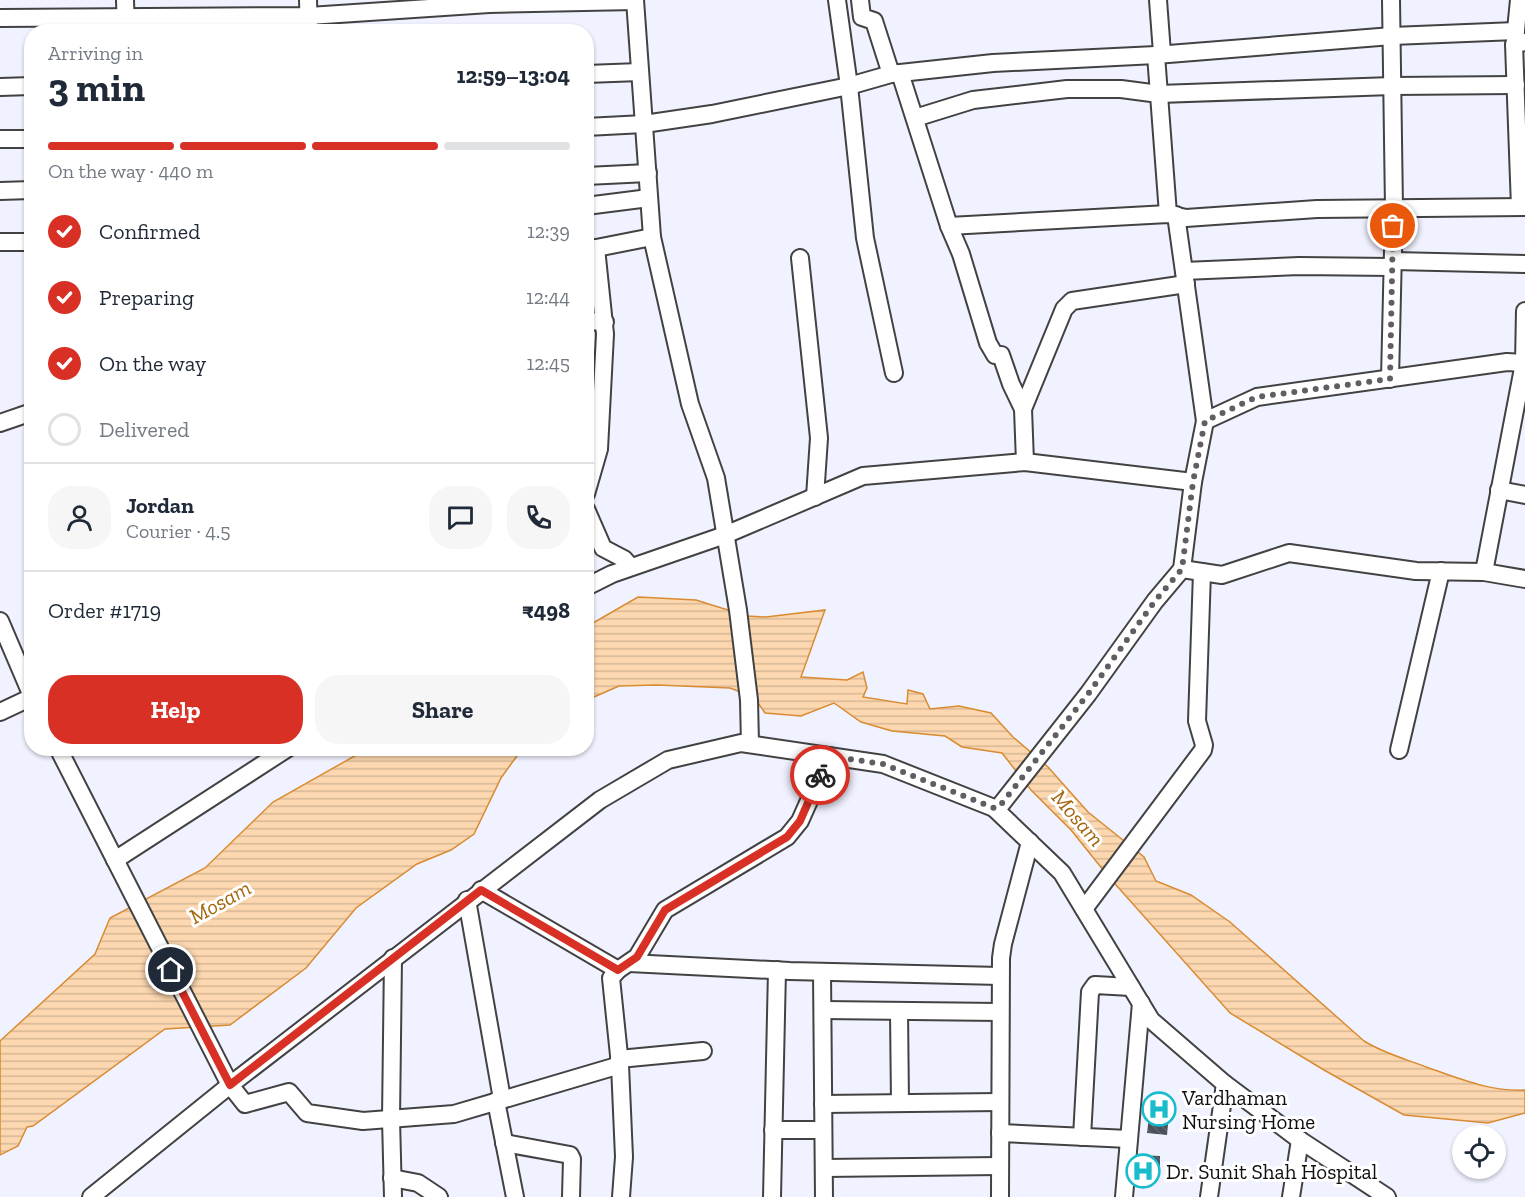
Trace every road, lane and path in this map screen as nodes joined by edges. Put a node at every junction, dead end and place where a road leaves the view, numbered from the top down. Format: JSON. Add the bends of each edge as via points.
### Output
{"nodes":[{"id":1,"x":125,"y":0,"type":"edge"},
{"id":2,"x":635,"y":0,"type":"edge"},
{"id":3,"x":837,"y":0,"type":"edge"},
{"id":4,"x":861,"y":0,"type":"edge"},
{"id":5,"x":1158,"y":0,"type":"edge"},
{"id":6,"x":1391,"y":0,"type":"edge"},
{"id":7,"x":1519,"y":0,"type":"edge"},
{"id":8,"x":308,"y":16,"type":"edge"},
{"id":9,"x":0,"y":18,"type":"edge"},
{"id":10,"x":108,"y":24,"type":"edge"},
{"id":11,"x":126,"y":24,"type":"edge"},
{"id":12,"x":146,"y":24,"type":"edge"},
{"id":13,"x":1392,"y":36,"type":"junction"},
{"id":14,"x":1518,"y":39,"type":"edge"},
{"id":15,"x":1159,"y":54,"type":"junction"},
{"id":16,"x":640,"y":72,"type":"junction"},
{"id":17,"x":896,"y":73,"type":"junction"},
{"id":18,"x":594,"y":74,"type":"edge"},
{"id":19,"x":1516,"y":85,"type":"junction"},
{"id":20,"x":24,"y":86,"type":"edge"},
{"id":21,"x":849,"y":86,"type":"junction"},
{"id":22,"x":1392,"y":86,"type":"junction"},
{"id":23,"x":0,"y":87,"type":"edge"},
{"id":24,"x":1159,"y":94,"type":"junction"},
{"id":25,"x":915,"y":118,"type":"junction"},
{"id":26,"x":644,"y":124,"type":"junction"},
{"id":27,"x":594,"y":127,"type":"edge"},
{"id":28,"x":0,"y":139,"type":"edge"},
{"id":29,"x":24,"y":139,"type":"edge"},
{"id":30,"x":648,"y":173,"type":"junction"},
{"id":31,"x":594,"y":176,"type":"edge"},
{"id":32,"x":24,"y":190,"type":"edge"},
{"id":33,"x":0,"y":191,"type":"edge"},
{"id":34,"x":650,"y":198,"type":"junction"},
{"id":35,"x":594,"y":205,"type":"edge"},
{"id":36,"x":1523,"y":207,"type":"edge"},
{"id":37,"x":1394,"y":208,"type":"junction"},
{"id":38,"x":1172,"y":215,"type":"junction"},
{"id":39,"x":949,"y":226,"type":"junction"},
{"id":40,"x":652,"y":237,"type":"junction"},
{"id":41,"x":0,"y":242,"type":"edge"},
{"id":42,"x":24,"y":242,"type":"edge"},
{"id":43,"x":594,"y":248,"type":"edge"},
{"id":44,"x":800,"y":258,"type":"dead end"},
{"id":45,"x":1393,"y":264,"type":"junction"},
{"id":46,"x":1525,"y":264,"type":"edge"},
{"id":47,"x":594,"y":265,"type":"edge"},
{"id":48,"x":1185,"y":277,"type":"junction"},
{"id":49,"x":1525,"y":311,"type":"edge"},
{"id":50,"x":594,"y":321,"type":"edge"},
{"id":51,"x":605,"y":322,"type":"junction"},
{"id":52,"x":1524,"y":363,"type":"edge"},
{"id":53,"x":894,"y":373,"type":"dead end"},
{"id":54,"x":1390,"y":379,"type":"junction"},
{"id":55,"x":1023,"y":409,"type":"junction"},
{"id":56,"x":24,"y":415,"type":"edge"},
{"id":57,"x":1205,"y":421,"type":"junction"},
{"id":58,"x":1519,"y":422,"type":"edge"},
{"id":59,"x":0,"y":423,"type":"edge"},
{"id":60,"x":1025,"y":462,"type":"junction"},
{"id":61,"x":594,"y":464,"type":"edge"},
{"id":62,"x":1193,"y":482,"type":"junction"},
{"id":63,"x":1499,"y":490,"type":"junction"},
{"id":64,"x":1525,"y":495,"type":"edge"},
{"id":65,"x":815,"y":497,"type":"junction"},
{"id":66,"x":594,"y":527,"type":"edge"},
{"id":67,"x":725,"y":535,"type":"junction"},
{"id":68,"x":631,"y":567,"type":"junction"},
{"id":69,"x":1182,"y":569,"type":"junction"},
{"id":70,"x":1202,"y":572,"type":"junction"},
{"id":71,"x":1440,"y":572,"type":"junction"},
{"id":72,"x":1484,"y":572,"type":"junction"},
{"id":73,"x":1525,"y":579,"type":"edge"},
{"id":74,"x":594,"y":583,"type":"edge"},
{"id":75,"x":0,"y":621,"type":"edge"},
{"id":76,"x":24,"y":677,"type":"edge"},
{"id":77,"x":24,"y":700,"type":"edge"},
{"id":78,"x":0,"y":712,"type":"edge"},
{"id":79,"x":750,"y":744,"type":"junction"},
{"id":80,"x":1399,"y":750,"type":"dead end"},
{"id":81,"x":62,"y":756,"type":"edge"},
{"id":82,"x":276,"y":756,"type":"edge"},
{"id":83,"x":829,"y":756,"type":"junction"},
{"id":84,"x":997,"y":808,"type":"junction"},
{"id":85,"x":1030,"y":842,"type":"junction"},
{"id":86,"x":118,"y":866,"type":"junction"},
{"id":87,"x":481,"y":890,"type":"junction"},
{"id":88,"x":467,"y":900,"type":"junction"},
{"id":89,"x":1084,"y":909,"type":"junction"},
{"id":90,"x":393,"y":958,"type":"junction"},
{"id":91,"x":623,"y":966,"type":"junction"},
{"id":92,"x":777,"y":970,"type":"junction"},
{"id":93,"x":822,"y":972,"type":"junction"},
{"id":94,"x":1000,"y":976,"type":"junction"},
{"id":95,"x":1131,"y":987,"type":"junction"},
{"id":96,"x":1141,"y":1003,"type":"junction"},
{"id":97,"x":823,"y":1010,"type":"junction"},
{"id":98,"x":899,"y":1011,"type":"junction"},
{"id":99,"x":1000,"y":1012,"type":"junction"},
{"id":100,"x":703,"y":1052,"type":"dead end"},
{"id":101,"x":620,"y":1062,"type":"junction"},
{"id":102,"x":1225,"y":1084,"type":"junction"},
{"id":103,"x":230,"y":1085,"type":"junction"},
{"id":104,"x":499,"y":1100,"type":"junction"},
{"id":105,"x":1000,"y":1102,"type":"junction"},
{"id":106,"x":900,"y":1103,"type":"junction"},
{"id":107,"x":823,"y":1104,"type":"junction"},
{"id":108,"x":391,"y":1119,"type":"junction"},
{"id":109,"x":773,"y":1130,"type":"junction"},
{"id":110,"x":824,"y":1130,"type":"junction"},
{"id":111,"x":1000,"y":1133,"type":"junction"},
{"id":112,"x":1082,"y":1137,"type":"junction"},
{"id":113,"x":1129,"y":1139,"type":"junction"},
{"id":114,"x":1300,"y":1140,"type":"junction"},
{"id":115,"x":504,"y":1143,"type":"junction"},
{"id":116,"x":1000,"y":1166,"type":"junction"},
{"id":117,"x":824,"y":1167,"type":"junction"},
{"id":118,"x":392,"y":1178,"type":"junction"},
{"id":119,"x":91,"y":1197,"type":"edge"},
{"id":120,"x":393,"y":1197,"type":"edge"},
{"id":121,"x":439,"y":1197,"type":"edge"},
{"id":122,"x":515,"y":1197,"type":"edge"},
{"id":123,"x":571,"y":1197,"type":"edge"},
{"id":124,"x":621,"y":1197,"type":"edge"},
{"id":125,"x":772,"y":1197,"type":"edge"},
{"id":126,"x":824,"y":1197,"type":"edge"},
{"id":127,"x":1000,"y":1197,"type":"edge"},
{"id":128,"x":1124,"y":1197,"type":"edge"},
{"id":129,"x":1209,"y":1197,"type":"edge"},
{"id":130,"x":1291,"y":1197,"type":"edge"},
{"id":131,"x":1387,"y":1197,"type":"edge"}],
"edges":[{"from":1,"to":11,"type":"street"},
{"from":2,"to":8,"type":"street","via":[[489,4]]},
{"from":2,"to":16,"type":"street"},
{"from":3,"to":21,"type":"street"},
{"from":4,"to":17,"type":"street","via":[[862,17],[874,21]]},
{"from":5,"to":15,"type":"street"},
{"from":6,"to":13,"type":"street"},
{"from":7,"to":14,"type":"street"},
{"from":8,"to":12,"type":"street"},
{"from":9,"to":10,"type":"street"},
{"from":13,"to":14,"type":"street"},
{"from":13,"to":15,"type":"street"},
{"from":13,"to":22,"type":"street"},
{"from":14,"to":19,"type":"street"},
{"from":15,"to":17,"type":"street"},
{"from":15,"to":24,"type":"street"},
{"from":16,"to":18,"type":"street"},
{"from":16,"to":26,"type":"street"},
{"from":17,"to":21,"type":"street"},
{"from":17,"to":25,"type":"street"},
{"from":19,"to":22,"type":"street"},
{"from":19,"to":36,"type":"street"},
{"from":20,"to":23,"type":"street"},
{"from":21,"to":26,"type":"street"},
{"from":21,"to":53,"type":"street","via":[[865,238]]},
{"from":22,"to":24,"type":"street"},
{"from":22,"to":37,"type":"street"},
{"from":24,"to":25,"type":"street","via":[[1121,89],[1067,90],[973,100]]},
{"from":24,"to":38,"type":"street"},
{"from":25,"to":39,"type":"street"},
{"from":26,"to":27,"type":"street"},
{"from":26,"to":30,"type":"street"},
{"from":28,"to":29,"type":"street"},
{"from":30,"to":31,"type":"street"},
{"from":30,"to":34,"type":"street"},
{"from":32,"to":33,"type":"street"},
{"from":34,"to":35,"type":"street"},
{"from":34,"to":40,"type":"street"},
{"from":36,"to":37,"type":"street"},
{"from":37,"to":38,"type":"street","via":[[1317,208],[1186,218]]},
{"from":37,"to":45,"type":"street"},
{"from":38,"to":39,"type":"street"},
{"from":38,"to":48,"type":"street"},
{"from":39,"to":55,"type":"street","via":[[988,343],[995,355],[1001,355]]},
{"from":40,"to":43,"type":"street"},
{"from":40,"to":67,"type":"street","via":[[690,404],[716,478]]},
{"from":41,"to":42,"type":"street"},
{"from":44,"to":65,"type":"street","via":[[819,438]]},
{"from":45,"to":46,"type":"street"},
{"from":45,"to":48,"type":"street","via":[[1299,266]]},
{"from":45,"to":54,"type":"street"},
{"from":47,"to":51,"type":"street"},
{"from":48,"to":55,"type":"street","via":[[1072,301],[1064,309]]},
{"from":48,"to":57,"type":"street"},
{"from":49,"to":52,"type":"street"},
{"from":50,"to":51,"type":"street"},
{"from":51,"to":61,"type":"street","via":[[600,442]]},
{"from":52,"to":54,"type":"street","via":[[1507,362]]},
{"from":52,"to":58,"type":"street"},
{"from":54,"to":57,"type":"street","via":[[1257,397]]},
{"from":55,"to":60,"type":"street"},
{"from":56,"to":59,"type":"street"},
{"from":57,"to":62,"type":"street"},
{"from":58,"to":63,"type":"street"},
{"from":60,"to":62,"type":"street"},
{"from":60,"to":65,"type":"street","via":[[863,476]]},
{"from":62,"to":69,"type":"street"},
{"from":63,"to":64,"type":"street"},
{"from":63,"to":72,"type":"street"},
{"from":65,"to":67,"type":"street"},
{"from":66,"to":68,"type":"street","via":[[603,549]]},
{"from":67,"to":68,"type":"street"},
{"from":67,"to":79,"type":"street","via":[[749,700]]},
{"from":68,"to":74,"type":"street"},
{"from":69,"to":70,"type":"street"},
{"from":69,"to":84,"type":"street"},
{"from":70,"to":71,"type":"street","via":[[1222,575],[1289,553]]},
{"from":70,"to":89,"type":"street","via":[[1197,722],[1204,745],[1202,753]]},
{"from":71,"to":72,"type":"street"},
{"from":71,"to":80,"type":"street"},
{"from":72,"to":73,"type":"street"},
{"from":75,"to":76,"type":"street"},
{"from":77,"to":78,"type":"street"},
{"from":79,"to":83,"type":"street"},
{"from":79,"to":87,"type":"street","via":[[741,742],[668,760],[600,800]]},
{"from":81,"to":86,"type":"street"},
{"from":82,"to":86,"type":"street"},
{"from":83,"to":84,"type":"street","via":[[883,764]]},
{"from":83,"to":91,"type":"street","via":[[800,821],[787,837],[665,910],[637,957]]},
{"from":84,"to":85,"type":"street"},
{"from":85,"to":89,"type":"street","via":[[1062,873]]},
{"from":85,"to":94,"type":"street","via":[[1003,944]]},
{"from":86,"to":103,"type":"street"},
{"from":87,"to":88,"type":"street"},
{"from":87,"to":91,"type":"street"},
{"from":88,"to":90,"type":"street"},
{"from":88,"to":104,"type":"street"},
{"from":89,"to":95,"type":"street"},
{"from":90,"to":103,"type":"street"},
{"from":90,"to":108,"type":"street"},
{"from":91,"to":92,"type":"street"},
{"from":91,"to":101,"type":"street","via":[[611,978]]},
{"from":92,"to":93,"type":"street"},
{"from":92,"to":109,"type":"street"},
{"from":93,"to":94,"type":"street"},
{"from":93,"to":97,"type":"street"},
{"from":94,"to":99,"type":"street"},
{"from":95,"to":96,"type":"street"},
{"from":95,"to":112,"type":"street","via":[[1101,984],[1090,992]]},
{"from":96,"to":102,"type":"street","via":[[1151,1020]]},
{"from":96,"to":113,"type":"street"},
{"from":97,"to":98,"type":"street"},
{"from":97,"to":107,"type":"street"},
{"from":98,"to":99,"type":"street"},
{"from":98,"to":106,"type":"street"},
{"from":99,"to":105,"type":"street"},
{"from":100,"to":101,"type":"street"},
{"from":101,"to":104,"type":"street"},
{"from":101,"to":124,"type":"street","via":[[624,1157]]},
{"from":102,"to":114,"type":"street"},
{"from":102,"to":129,"type":"street"},
{"from":103,"to":108,"type":"street","via":[[245,1104],[288,1092],[307,1113],[363,1121]]},
{"from":103,"to":119,"type":"street"},
{"from":104,"to":108,"type":"street","via":[[454,1114]]},
{"from":104,"to":115,"type":"street"},
{"from":105,"to":106,"type":"street"},
{"from":105,"to":111,"type":"street"},
{"from":106,"to":107,"type":"street"},
{"from":107,"to":110,"type":"street"},
{"from":108,"to":118,"type":"street"},
{"from":109,"to":110,"type":"street"},
{"from":109,"to":125,"type":"street"},
{"from":110,"to":117,"type":"street"},
{"from":111,"to":112,"type":"street"},
{"from":111,"to":116,"type":"street"},
{"from":112,"to":113,"type":"street"},
{"from":113,"to":128,"type":"street"},
{"from":114,"to":130,"type":"street"},
{"from":114,"to":131,"type":"street"},
{"from":115,"to":122,"type":"street"},
{"from":115,"to":123,"type":"street","via":[[570,1155]]},
{"from":116,"to":117,"type":"street"},
{"from":116,"to":127,"type":"street"},
{"from":117,"to":126,"type":"street"},
{"from":118,"to":120,"type":"street"},
{"from":118,"to":121,"type":"street","via":[[418,1183]]}]}
